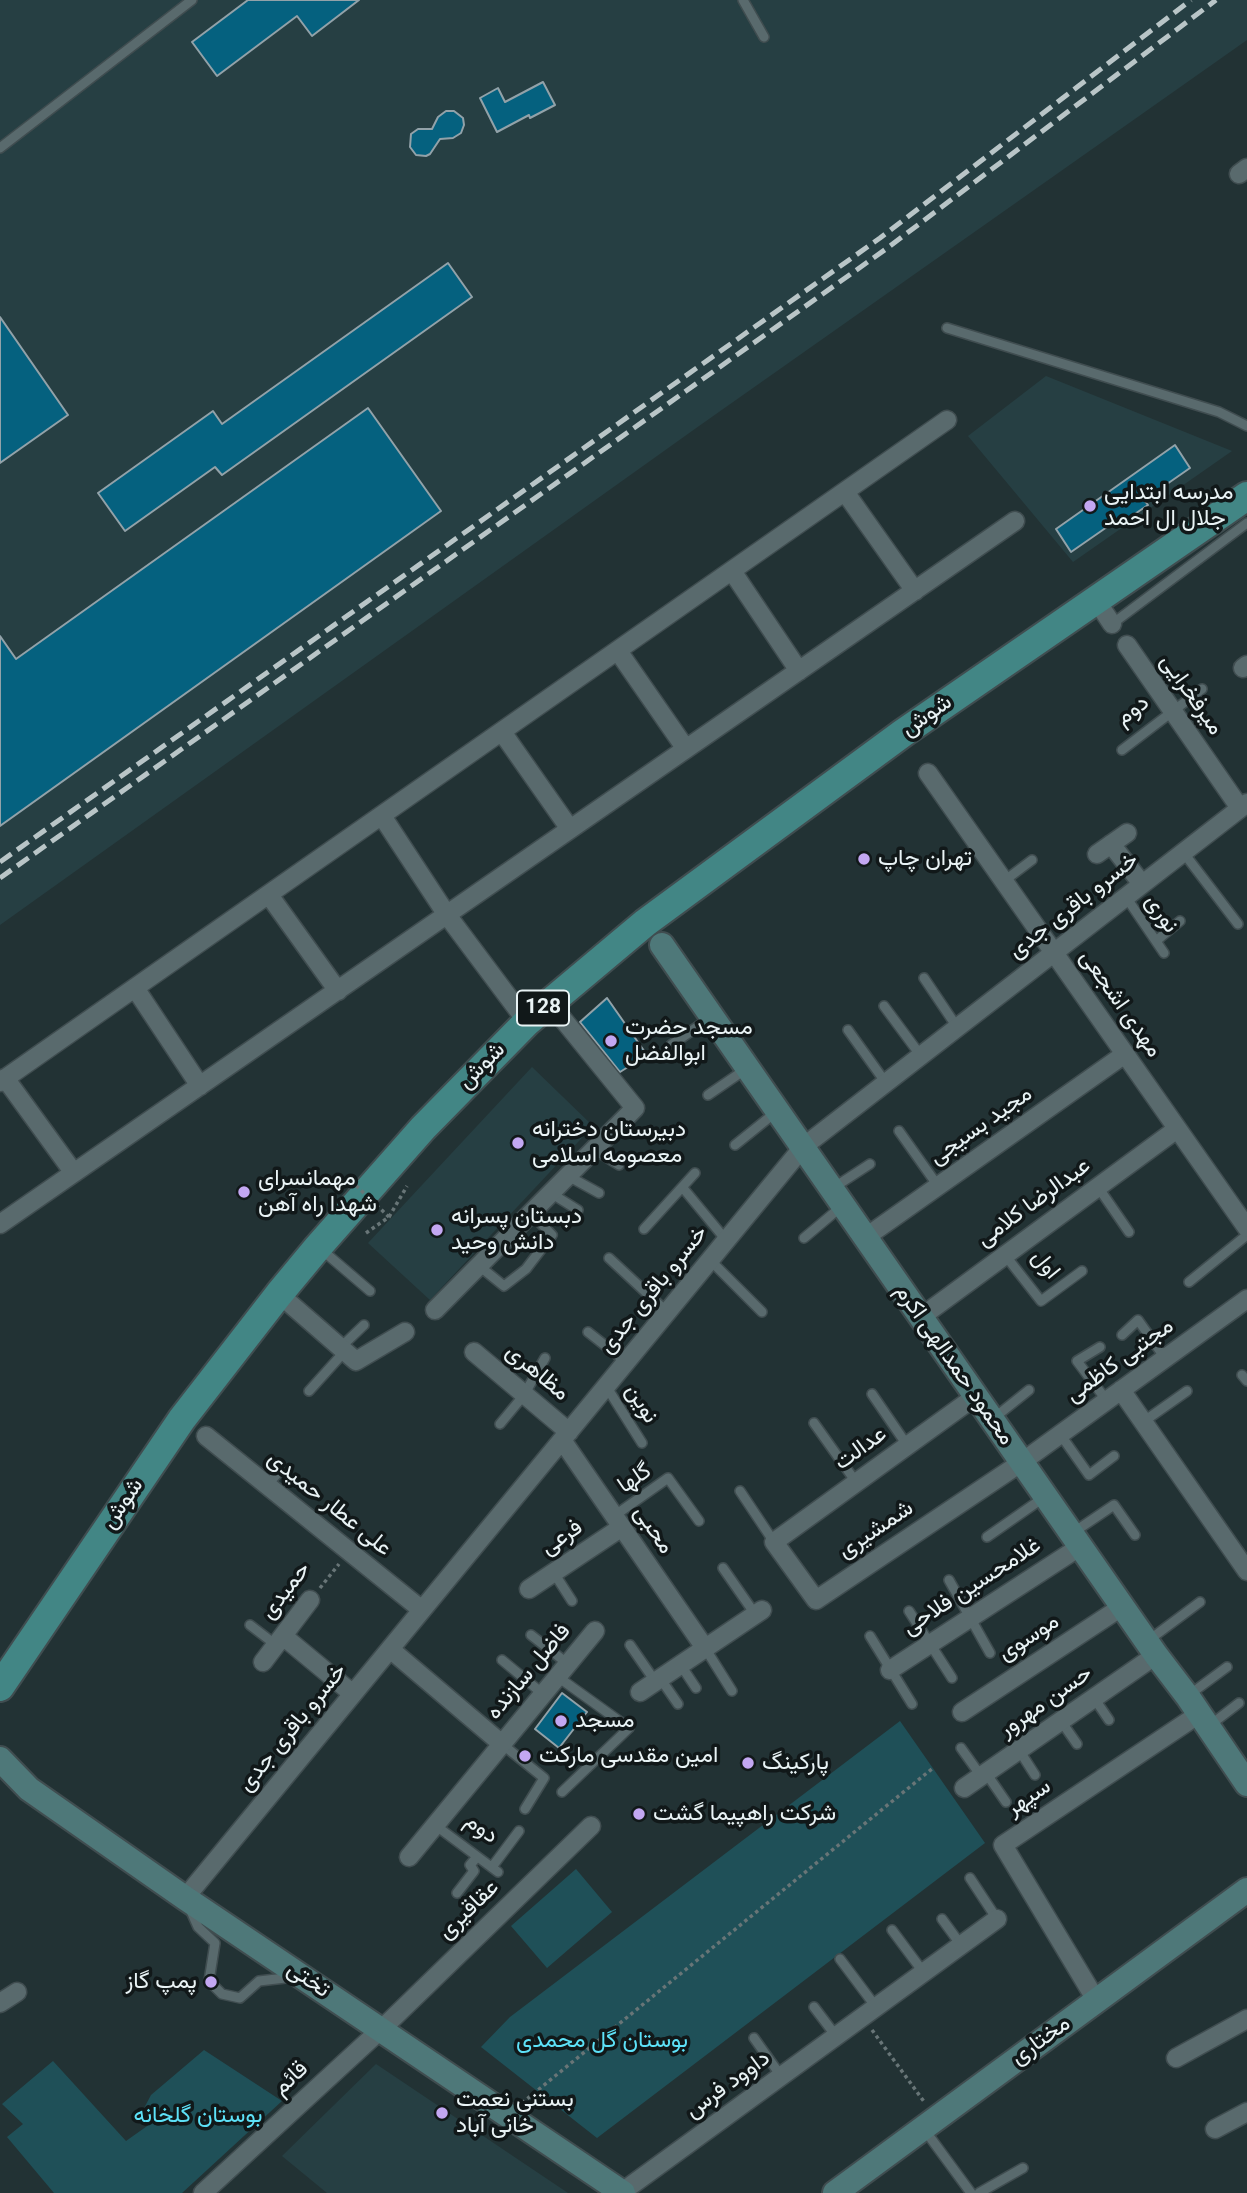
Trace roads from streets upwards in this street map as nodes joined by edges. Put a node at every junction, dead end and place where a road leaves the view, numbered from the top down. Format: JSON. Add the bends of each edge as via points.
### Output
{"nodes":[{"id":1,"x":947,"y":420,"type":"dead end"},
{"id":2,"x":845,"y":492,"type":"junction"},
{"id":3,"x":1247,"y":496,"type":"edge"},
{"id":4,"x":1015,"y":521,"type":"dead end"},
{"id":5,"x":732,"y":571,"type":"junction"},
{"id":6,"x":915,"y":591,"type":"junction"},
{"id":7,"x":1096,"y":600,"type":"junction"},
{"id":8,"x":1112,"y":624,"type":"road end"},
{"id":9,"x":1127,"y":645,"type":"dead end"},
{"id":10,"x":618,"y":651,"type":"junction"},
{"id":11,"x":799,"y":671,"type":"junction"},
{"id":12,"x":502,"y":732,"type":"junction"},
{"id":13,"x":686,"y":749,"type":"junction"},
{"id":14,"x":928,"y":773,"type":"dead end"},
{"id":15,"x":1243,"y":806,"type":"edge"},
{"id":16,"x":382,"y":816,"type":"junction"},
{"id":17,"x":570,"y":829,"type":"junction"},
{"id":18,"x":1127,"y":834,"type":"dead end"},
{"id":19,"x":1142,"y":884,"type":"junction"},
{"id":20,"x":269,"y":895,"type":"junction"},
{"id":21,"x":447,"y":915,"type":"junction"},
{"id":22,"x":662,"y":945,"type":"dead end"},
{"id":23,"x":1054,"y":953,"type":"junction"},
{"id":24,"x":135,"y":988,"type":"junction"},
{"id":25,"x":338,"y":991,"type":"junction"},
{"id":26,"x":550,"y":1002,"type":"junction"},
{"id":27,"x":527,"y":1022,"type":"junction"},
{"id":28,"x":1125,"y":1054,"type":"junction"},
{"id":29,"x":3,"y":1080,"type":"edge"},
{"id":30,"x":200,"y":1086,"type":"junction"},
{"id":31,"x":1177,"y":1129,"type":"junction"},
{"id":32,"x":803,"y":1147,"type":"junction"},
{"id":33,"x":74,"y":1173,"type":"junction"},
{"id":34,"x":0,"y":1224,"type":"edge"},
{"id":35,"x":1247,"y":1228,"type":"edge"},
{"id":36,"x":866,"y":1237,"type":"junction"},
{"id":37,"x":279,"y":1294,"type":"junction"},
{"id":38,"x":1247,"y":1299,"type":"edge"},
{"id":39,"x":435,"y":1310,"type":"dead end"},
{"id":40,"x":921,"y":1317,"type":"junction"},
{"id":41,"x":405,"y":1332,"type":"dead end"},
{"id":42,"x":474,"y":1352,"type":"dead end"},
{"id":43,"x":1114,"y":1395,"type":"junction"},
{"id":44,"x":976,"y":1396,"type":"junction"},
{"id":45,"x":206,"y":1436,"type":"dead end"},
{"id":46,"x":565,"y":1436,"type":"junction"},
{"id":47,"x":1022,"y":1462,"type":"junction"},
{"id":48,"x":618,"y":1522,"type":"junction"},
{"id":49,"x":1077,"y":1539,"type":"junction"},
{"id":50,"x":774,"y":1542,"type":"joint"},
{"id":51,"x":1247,"y":1571,"type":"edge"},
{"id":52,"x":529,"y":1589,"type":"dead end"},
{"id":53,"x":310,"y":1601,"type":"road end"},
{"id":54,"x":1123,"y":1606,"type":"junction"},
{"id":55,"x":52,"y":1608,"type":"junction"},
{"id":56,"x":422,"y":1610,"type":"junction"},
{"id":57,"x":758,"y":1612,"type":"road end"},
{"id":58,"x":595,"y":1631,"type":"dead end"},
{"id":59,"x":279,"y":1640,"type":"junction"},
{"id":60,"x":0,"y":1647,"type":"edge"},
{"id":61,"x":705,"y":1648,"type":"junction"},
{"id":62,"x":1152,"y":1648,"type":"junction"},
{"id":63,"x":390,"y":1649,"type":"junction"},
{"id":64,"x":262,"y":1662,"type":"dead end"},
{"id":65,"x":890,"y":1670,"type":"road end"},
{"id":66,"x":0,"y":1687,"type":"edge"},
{"id":67,"x":640,"y":1692,"type":"dead end"},
{"id":68,"x":354,"y":1694,"type":"junction"},
{"id":69,"x":962,"y":1712,"type":"dead end"},
{"id":70,"x":1198,"y":1713,"type":"junction"},
{"id":71,"x":502,"y":1744,"type":"junction"},
{"id":72,"x":0,"y":1759,"type":"edge"},
{"id":73,"x":1247,"y":1784,"type":"edge"},
{"id":74,"x":964,"y":1788,"type":"dead end"},
{"id":75,"x":591,"y":1826,"type":"dead end"},
{"id":76,"x":408,"y":1857,"type":"dead end"},
{"id":77,"x":1245,"y":1896,"type":"edge"},
{"id":78,"x":185,"y":1898,"type":"junction"},
{"id":79,"x":998,"y":1919,"type":"road end"},
{"id":80,"x":16,"y":1992,"type":"dead end"},
{"id":81,"x":1096,"y":2000,"type":"junction"},
{"id":82,"x":0,"y":2003,"type":"edge"},
{"id":83,"x":1247,"y":2019,"type":"edge"},
{"id":84,"x":381,"y":2030,"type":"junction"},
{"id":85,"x":1176,"y":2059,"type":"dead end"},
{"id":86,"x":1247,"y":2112,"type":"edge"},
{"id":87,"x":1215,"y":2129,"type":"dead end"},
{"id":88,"x":840,"y":2192,"type":"edge"},
{"id":89,"x":203,"y":2193,"type":"edge"},
{"id":90,"x":622,"y":2193,"type":"edge"}],
"edges":[{"from":1,"to":2,"type":"street"},
{"from":2,"to":5,"type":"street"},
{"from":2,"to":6,"type":"street"},
{"from":3,"to":7,"type":"main road","name":"شوش","number":"128"},
{"from":4,"to":6,"type":"street"},
{"from":5,"to":10,"type":"street"},
{"from":5,"to":11,"type":"street"},
{"from":6,"to":11,"type":"street"},
{"from":7,"to":8,"type":"street"},
{"from":7,"to":26,"type":"main road","name":"شوش","number":"128","via":[[903,733],[645,923]]},
{"from":9,"to":15,"type":"street","name":"میرفخرایی"},
{"from":10,"to":12,"type":"street"},
{"from":10,"to":13,"type":"street"},
{"from":11,"to":13,"type":"street"},
{"from":12,"to":16,"type":"street"},
{"from":12,"to":17,"type":"street"},
{"from":13,"to":17,"type":"street"},
{"from":14,"to":23,"type":"street","name":"مهدی اشجعی"},
{"from":15,"to":19,"type":"street","name":"خسرو باقری جدی"},
{"from":16,"to":20,"type":"street"},
{"from":16,"to":21,"type":"street"},
{"from":17,"to":21,"type":"street"},
{"from":18,"to":19,"type":"street","via":[[1104,849]]},
{"from":19,"to":23,"type":"street","name":"خسرو باقری جدی"},
{"from":20,"to":24,"type":"street"},
{"from":20,"to":25,"type":"street"},
{"from":21,"to":25,"type":"street"},
{"from":21,"to":27,"type":"street"},
{"from":22,"to":32,"type":"main road","name":"محمود حمدالهی اکرم"},
{"from":23,"to":28,"type":"street","name":"مهدی اشجعی"},
{"from":23,"to":32,"type":"street","name":"خسرو باقری جدی"},
{"from":24,"to":29,"type":"street"},
{"from":24,"to":30,"type":"street"},
{"from":25,"to":30,"type":"street"},
{"from":26,"to":27,"type":"main road","name":"شوش","number":"128"},
{"from":26,"to":39,"type":"street","via":[[635,1108]]},
{"from":27,"to":37,"type":"main road","name":"شوش","number":"128","via":[[423,1128]]},
{"from":28,"to":31,"type":"street","name":"مهدی اشجعی"},
{"from":28,"to":36,"type":"street","name":"مجید بسیجی"},
{"from":29,"to":33,"type":"street"},
{"from":30,"to":33,"type":"street"},
{"from":31,"to":35,"type":"street","name":"مهدی اشجعی"},
{"from":31,"to":40,"type":"street","name":"عبدالرضا کلامی"},
{"from":32,"to":36,"type":"main road","name":"محمود حمدالهی اکرم"},
{"from":32,"to":46,"type":"street","name":"خسرو باقری جدی"},
{"from":33,"to":34,"type":"street"},
{"from":36,"to":40,"type":"main road","name":"محمود حمدالهی اکرم"},
{"from":37,"to":41,"type":"street","via":[[347,1353]]},
{"from":37,"to":55,"type":"main road","name":"شوش","number":"128","via":[[182,1419]]},
{"from":38,"to":43,"type":"street","name":"مجتبی کاظمی"},
{"from":40,"to":44,"type":"main road","name":"محمود حمدالهی اکرم"},
{"from":42,"to":46,"type":"street","name":"مظاهری"},
{"from":43,"to":47,"type":"street","name":"مجتبی کاظمی"},
{"from":43,"to":51,"type":"street","via":[[1143,1422]]},
{"from":44,"to":47,"type":"main road","name":"محمود حمدالهی اکرم"},
{"from":44,"to":50,"type":"street","name":"عدالت"},
{"from":45,"to":56,"type":"street","name":"علی عطار حمیدی","via":[[272,1479],[349,1551]]},
{"from":46,"to":48,"type":"street","name":"محبی"},
{"from":46,"to":56,"type":"street","name":"خسرو باقری جدی"},
{"from":47,"to":49,"type":"main road","name":"محمود حمدالهی اکرم"},
{"from":47,"to":50,"type":"street","name":"شمشیری","via":[[816,1600]]},
{"from":48,"to":52,"type":"street","name":"فرعی"},
{"from":48,"to":61,"type":"street","name":"محبی"},
{"from":49,"to":54,"type":"main road","name":"محمود حمدالهی اکرم"},
{"from":49,"to":65,"type":"street","name":"غلامحسین فلاحی","via":[[969,1619]]},
{"from":53,"to":59,"type":"street","name":"حمیدی"},
{"from":54,"to":62,"type":"main road","name":"محمود حمدالهی اکرم"},
{"from":54,"to":69,"type":"street","name":"موسوی"},
{"from":55,"to":60,"type":"main road"},
{"from":55,"to":66,"type":"main road","name":"شوش","number":"128"},
{"from":56,"to":63,"type":"street","name":"خسرو باقری جدی"},
{"from":57,"to":61,"type":"street"},
{"from":58,"to":71,"type":"street","name":"فاضل سازنده"},
{"from":59,"to":64,"type":"street","name":"حمیدی"},
{"from":59,"to":68,"type":"street"},
{"from":61,"to":67,"type":"street"},
{"from":62,"to":70,"type":"main road","name":"محمود حمدالهی اکرم"},
{"from":62,"to":74,"type":"street","name":"حسن مهرور","via":[[1094,1698]]},
{"from":63,"to":68,"type":"street","name":"خسرو باقری جدی"},
{"from":63,"to":71,"type":"street","name":"فاضل سازنده"},
{"from":68,"to":78,"type":"street","name":"خسرو باقری جدی"},
{"from":70,"to":73,"type":"main road","name":"محمود حمدالهی اکرم"},
{"from":70,"to":81,"type":"street","name":"سپهر","via":[[1003,1845]]},
{"from":71,"to":76,"type":"street","name":"فاضل سازنده"},
{"from":72,"to":78,"type":"main road","name":"تختی","via":[[29,1789]]},
{"from":75,"to":84,"type":"street","name":"عقاقیری"},
{"from":77,"to":81,"type":"main road","name":"مختاری"},
{"from":78,"to":84,"type":"main road","name":"تختی"},
{"from":79,"to":90,"type":"street","name":"داوود فرس"},
{"from":80,"to":82,"type":"street"},
{"from":81,"to":88,"type":"main road","name":"مختاری"},
{"from":83,"to":85,"type":"street"},
{"from":84,"to":89,"type":"street","name":"قائم"},
{"from":84,"to":90,"type":"main road","name":"تختی"},
{"from":86,"to":87,"type":"street"}]}
